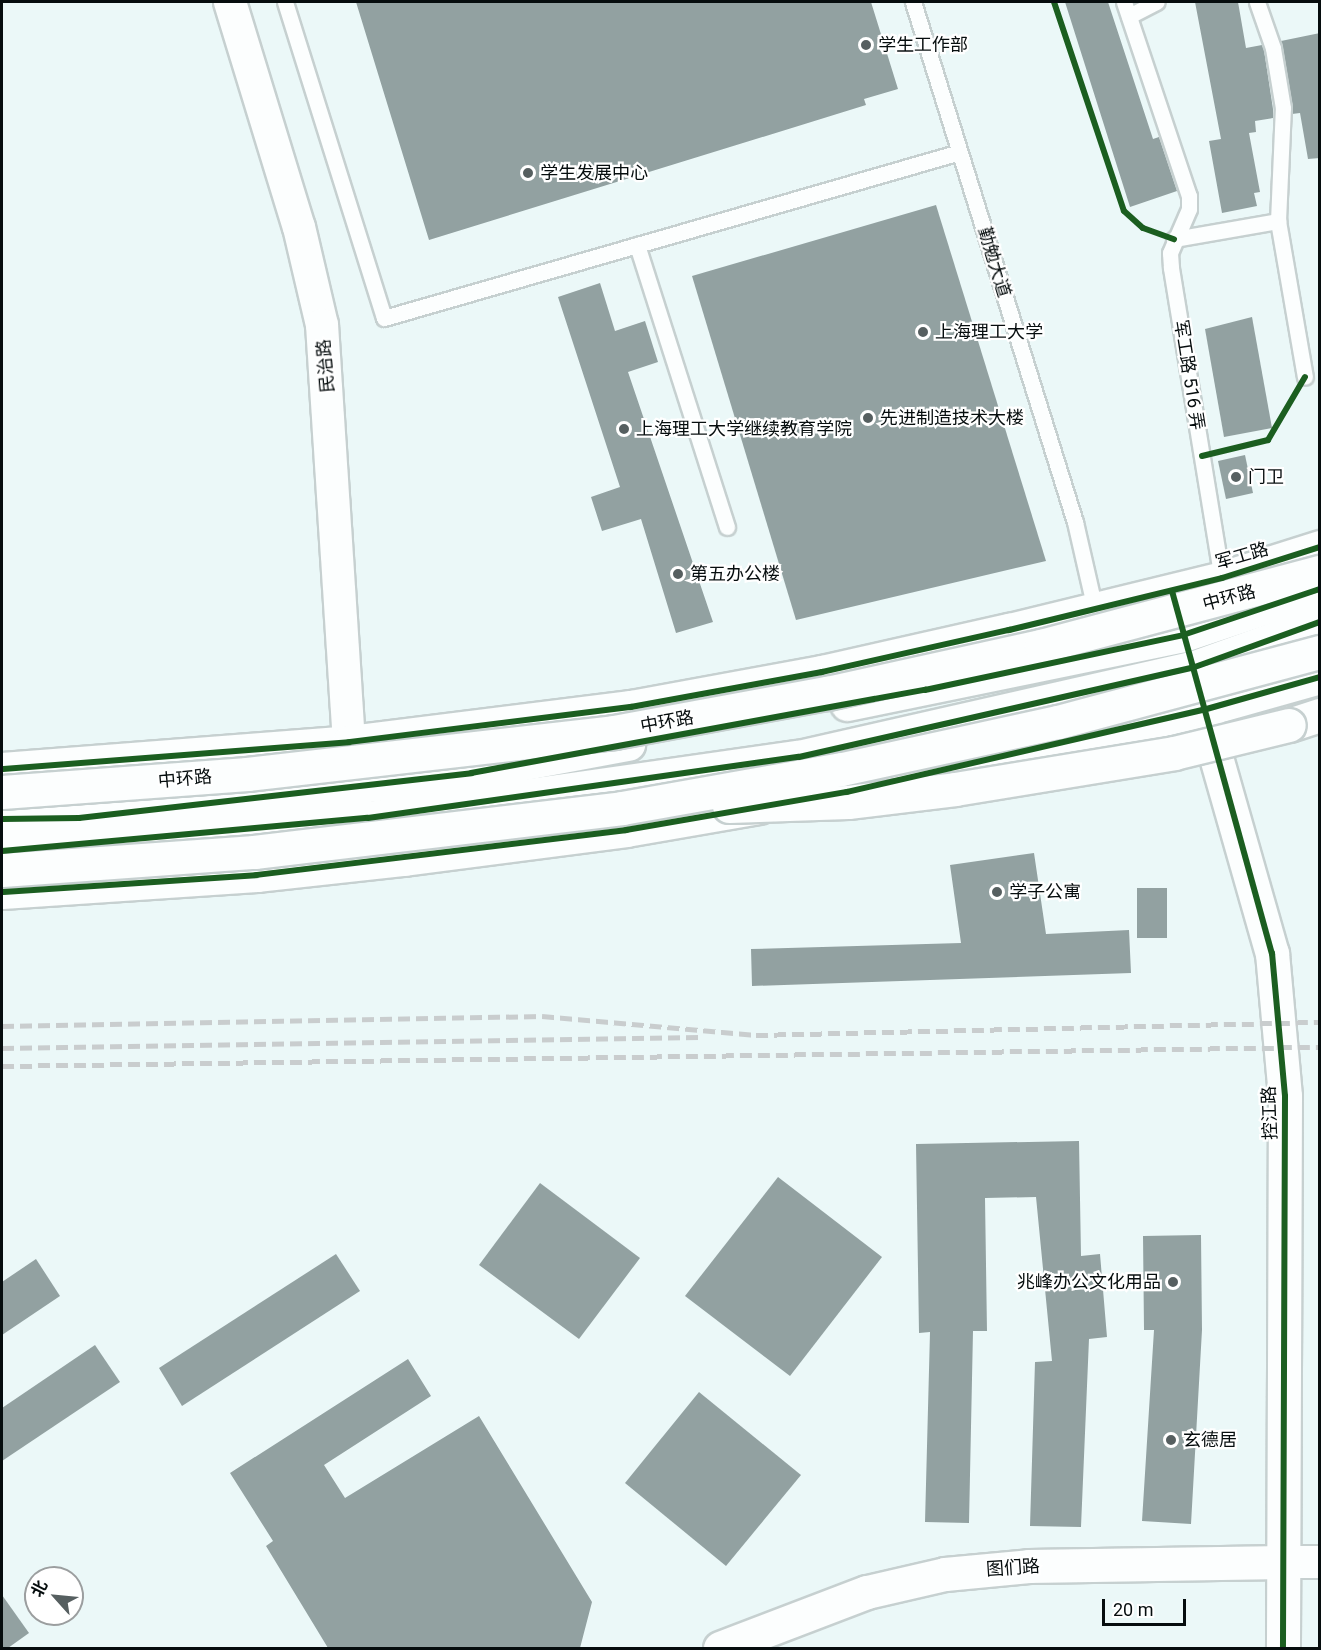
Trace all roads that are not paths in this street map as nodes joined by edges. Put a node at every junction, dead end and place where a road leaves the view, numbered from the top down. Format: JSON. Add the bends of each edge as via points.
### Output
{"nodes":[{"id":1,"x":230,"y":2,"type":"edge"},
{"id":2,"x":285,"y":2,"type":"edge"},
{"id":3,"x":913,"y":2,"type":"edge"},
{"id":4,"x":1157,"y":2,"type":"edge"},
{"id":5,"x":1257,"y":2,"type":"edge"},
{"id":6,"x":1126,"y":9,"type":"edge"},
{"id":7,"x":960,"y":152,"type":"junction"},
{"id":8,"x":1278,"y":220,"type":"junction"},
{"id":9,"x":1174,"y":239,"type":"junction"},
{"id":10,"x":638,"y":245,"type":"junction"},
{"id":11,"x":1305,"y":377,"type":"dead end"},
{"id":12,"x":727,"y":527,"type":"dead end"},
{"id":13,"x":1320,"y":548,"type":"edge"},
{"id":14,"x":1320,"y":572,"type":"edge"},
{"id":15,"x":1222,"y":578,"type":"junction"},
{"id":16,"x":1320,"y":589,"type":"edge"},
{"id":17,"x":1172,"y":591,"type":"junction"},
{"id":18,"x":1095,"y":609,"type":"junction"},
{"id":19,"x":1320,"y":622,"type":"edge"},
{"id":20,"x":1184,"y":635,"type":"junction"},
{"id":21,"x":1320,"y":652,"type":"edge"},
{"id":22,"x":1192,"y":668,"type":"junction"},
{"id":23,"x":1320,"y":677,"type":"edge"},
{"id":24,"x":727,"y":688,"type":"junction"},
{"id":25,"x":1203,"y":710,"type":"junction"},
{"id":26,"x":797,"y":713,"type":"junction"},
{"id":27,"x":1320,"y":715,"type":"edge"},
{"id":28,"x":349,"y":742,"type":"junction"},
{"id":29,"x":2,"y":769,"type":"edge"},
{"id":30,"x":2,"y":792,"type":"edge"},
{"id":31,"x":622,"y":808,"type":"junction"},
{"id":32,"x":2,"y":819,"type":"edge"},
{"id":33,"x":114,"y":841,"type":"junction"},
{"id":34,"x":2,"y":851,"type":"edge"},
{"id":35,"x":2,"y":870,"type":"edge"},
{"id":36,"x":214,"y":879,"type":"junction"},
{"id":37,"x":2,"y":892,"type":"edge"},
{"id":38,"x":1284,"y":1562,"type":"junction"},
{"id":39,"x":1320,"y":1562,"type":"edge"},
{"id":40,"x":720,"y":1648,"type":"edge"},
{"id":41,"x":1283,"y":1648,"type":"edge"}],
"edges":[{"from":1,"to":28,"type":"street","name":"民治路","via":[[299,227],[322,325]]},
{"from":2,"to":10,"type":"lane","via":[[384,318]]},
{"from":3,"to":7,"type":"lane","name":"勤勉大道"},
{"from":4,"to":6,"type":"lane"},
{"from":5,"to":8,"type":"lane","via":[[1273,48],[1283,108]]},
{"from":6,"to":9,"type":"lane","name":"军工路 516 弄","via":[[1189,196],[1189,209]]},
{"from":7,"to":10,"type":"lane"},
{"from":7,"to":18,"type":"lane","name":"勤勉大道","via":[[1075,522]]},
{"from":8,"to":9,"type":"lane"},
{"from":8,"to":11,"type":"lane"},
{"from":9,"to":15,"type":"lane","name":"军工路 516 弄","via":[[1171,268]]},
{"from":10,"to":12,"type":"lane"},
{"from":13,"to":15,"type":"main road","name":"军工路"},
{"from":14,"to":30,"type":"main road","name":"中环路","bridge":true,"via":[[1030,649],[827,693],[614,732],[247,774]]},
{"from":15,"to":17,"type":"main road","name":"军工路"},
{"from":16,"to":20,"type":"main road"},
{"from":17,"to":18,"type":"main road","name":"军工路"},
{"from":17,"to":20,"type":"main road","name":"控江路"},
{"from":18,"to":24,"type":"main road","name":"军工路","via":[[822,672]]},
{"from":19,"to":22,"type":"main road"},
{"from":20,"to":22,"type":"main road","name":"控江路"},
{"from":20,"to":26,"type":"main road"},
{"from":21,"to":31,"type":"main road","bridge":true,"via":[[1058,722],[842,769]]},
{"from":22,"to":25,"type":"main road","name":"控江路"},
{"from":22,"to":33,"type":"main road","via":[[799,758],[368,818]]},
{"from":23,"to":25,"type":"main road"},
{"from":24,"to":26,"type":"main road"},
{"from":24,"to":28,"type":"main road","name":"军工路","via":[[631,707]]},
{"from":25,"to":36,"type":"main road","via":[[847,792],[626,831]]},
{"from":25,"to":38,"type":"main road","name":"控江路","via":[[1272,954],[1286,1096]]},
{"from":26,"to":32,"type":"main road","via":[[471,772],[79,818]]},
{"from":27,"to":31,"type":"main road","bridge":true,"via":[[1174,753],[955,789],[848,802]]},
{"from":28,"to":29,"type":"main road","name":"军工路"},
{"from":31,"to":35,"type":"main road","bridge":true,"via":[[254,852]]},
{"from":33,"to":34,"type":"main road"},
{"from":33,"to":36,"type":"main road"},
{"from":36,"to":37,"type":"main road"},
{"from":38,"to":39,"type":"street","name":"图们路"},
{"from":38,"to":40,"type":"main road","name":"图们路","via":[[1029,1566],[945,1574],[867,1592]]},
{"from":38,"to":41,"type":"main road","name":"控江路"}]}
